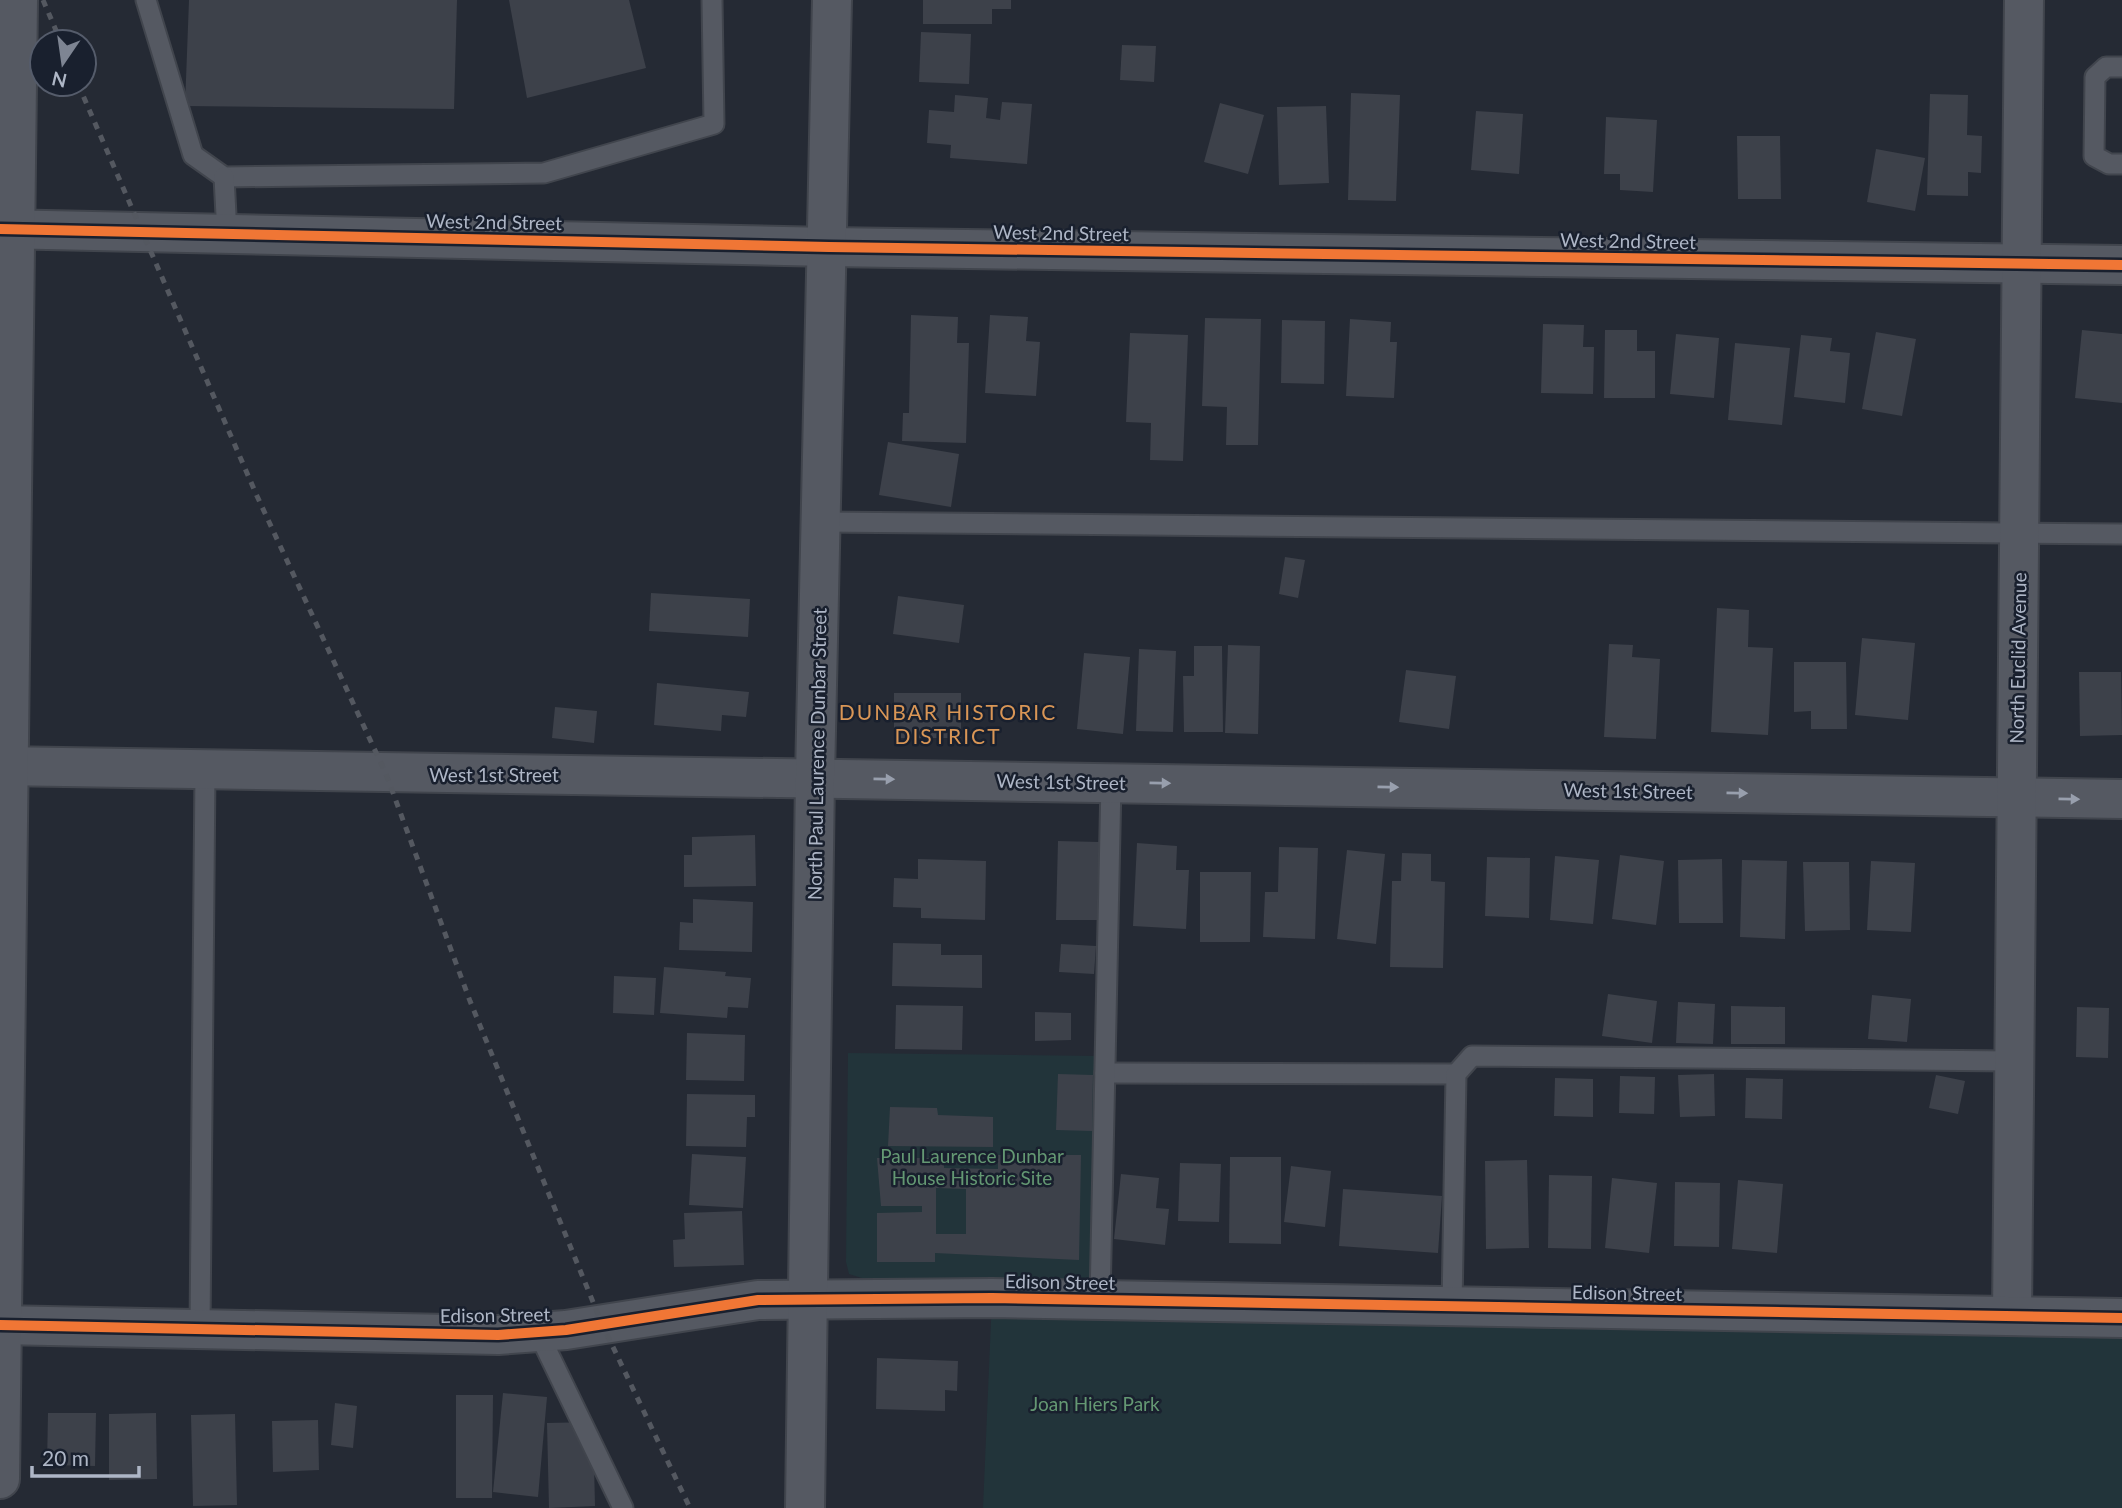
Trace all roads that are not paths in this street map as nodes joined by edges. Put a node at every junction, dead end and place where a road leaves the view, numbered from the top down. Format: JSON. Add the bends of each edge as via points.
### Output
{"nodes":[{"id":1,"x":18,"y":0,"type":"edge"},
{"id":2,"x":146,"y":0,"type":"edge"},
{"id":3,"x":712,"y":0,"type":"edge"},
{"id":4,"x":832,"y":0,"type":"edge"},
{"id":5,"x":2024,"y":0,"type":"edge"},
{"id":6,"x":2122,"y":67,"type":"edge"},
{"id":7,"x":2122,"y":164,"type":"edge"},
{"id":8,"x":224,"y":177,"type":"junction"},
{"id":9,"x":7,"y":229,"type":"edge"},
{"id":10,"x":227,"y":233,"type":"junction"},
{"id":11,"x":829,"y":247,"type":"junction"},
{"id":12,"x":2023,"y":264,"type":"junction"},
{"id":13,"x":2122,"y":265,"type":"edge"},
{"id":14,"x":6,"y":496,"type":"edge"},
{"id":15,"x":822,"y":522,"type":"junction"},
{"id":16,"x":2020,"y":533,"type":"junction"},
{"id":17,"x":2122,"y":534,"type":"edge"},
{"id":18,"x":5,"y":766,"type":"edge"},
{"id":19,"x":205,"y":770,"type":"junction"},
{"id":20,"x":815,"y":777,"type":"junction"},
{"id":21,"x":1111,"y":783,"type":"junction"},
{"id":22,"x":2017,"y":798,"type":"junction"},
{"id":23,"x":2122,"y":799,"type":"edge"},
{"id":24,"x":2,"y":1050,"type":"edge"},
{"id":25,"x":2012,"y":1061,"type":"junction"},
{"id":26,"x":1105,"y":1073,"type":"junction"},
{"id":27,"x":1456,"y":1074,"type":"junction"},
{"id":28,"x":808,"y":1300,"type":"junction"},
{"id":29,"x":1100,"y":1300,"type":"junction"},
{"id":30,"x":1452,"y":1307,"type":"junction"},
{"id":31,"x":2012,"y":1316,"type":"junction"},
{"id":32,"x":2122,"y":1318,"type":"edge"},
{"id":33,"x":1,"y":1325,"type":"edge"},
{"id":34,"x":200,"y":1329,"type":"junction"},
{"id":35,"x":538,"y":1332,"type":"junction"},
{"id":36,"x":0,"y":1479,"type":"edge"},
{"id":37,"x":623,"y":1508,"type":"edge"},
{"id":38,"x":805,"y":1508,"type":"edge"}],
"edges":[{"from":1,"to":9,"type":"street"},
{"from":2,"to":8,"type":"lane","via":[[193,155]]},
{"from":3,"to":8,"type":"lane","via":[[714,124],[544,173]]},
{"from":4,"to":11,"type":"street","name":"North Paul Laurence Dunbar Street"},
{"from":5,"to":12,"type":"street","name":"North Euclid Avenue"},
{"from":6,"to":7,"type":"lane","via":[[2106,67],[2095,77],[2094,156],[2109,164]]},
{"from":8,"to":10,"type":"lane"},
{"from":9,"to":10,"type":"street","name":"West 2nd Street"},
{"from":9,"to":14,"type":"street"},
{"from":10,"to":11,"type":"street","name":"West 2nd Street"},
{"from":11,"to":12,"type":"street","name":"West 2nd Street"},
{"from":11,"to":15,"type":"street","name":"North Paul Laurence Dunbar Street"},
{"from":12,"to":13,"type":"street","name":"West 2nd Street"},
{"from":12,"to":16,"type":"street","name":"North Euclid Avenue"},
{"from":14,"to":18,"type":"street"},
{"from":15,"to":16,"type":"lane"},
{"from":15,"to":20,"type":"street","name":"North Paul Laurence Dunbar Street"},
{"from":16,"to":17,"type":"lane"},
{"from":16,"to":22,"type":"street","name":"North Euclid Avenue"},
{"from":18,"to":19,"type":"street","name":"West 1st Street"},
{"from":18,"to":24,"type":"street"},
{"from":19,"to":20,"type":"street","name":"West 1st Street"},
{"from":19,"to":34,"type":"lane"},
{"from":20,"to":21,"type":"street","name":"West 1st Street","one_way":true},
{"from":20,"to":28,"type":"street","name":"North Paul Laurence Dunbar Street"},
{"from":21,"to":22,"type":"street","name":"West 1st Street","one_way":true},
{"from":21,"to":26,"type":"lane"},
{"from":22,"to":23,"type":"street","name":"West 1st Street","one_way":true},
{"from":22,"to":25,"type":"street","name":"North Euclid Avenue"},
{"from":24,"to":33,"type":"street"},
{"from":25,"to":27,"type":"lane","via":[[1472,1056]]},
{"from":25,"to":31,"type":"street","name":"North Euclid Avenue"},
{"from":26,"to":27,"type":"lane"},
{"from":26,"to":29,"type":"lane"},
{"from":27,"to":30,"type":"lane"},
{"from":28,"to":29,"type":"street","name":"Edison Street"},
{"from":28,"to":35,"type":"street","name":"Edison Street","via":[[758,1300]]},
{"from":28,"to":38,"type":"street","name":"North Paul Laurence Dunbar Street"},
{"from":29,"to":30,"type":"street","name":"Edison Street"},
{"from":30,"to":31,"type":"street","name":"Edison Street"},
{"from":31,"to":32,"type":"street","name":"Edison Street"},
{"from":33,"to":34,"type":"street","name":"Edison Street"},
{"from":33,"to":36,"type":"street"},
{"from":34,"to":35,"type":"street","name":"Edison Street"},
{"from":35,"to":37,"type":"lane"}]}
